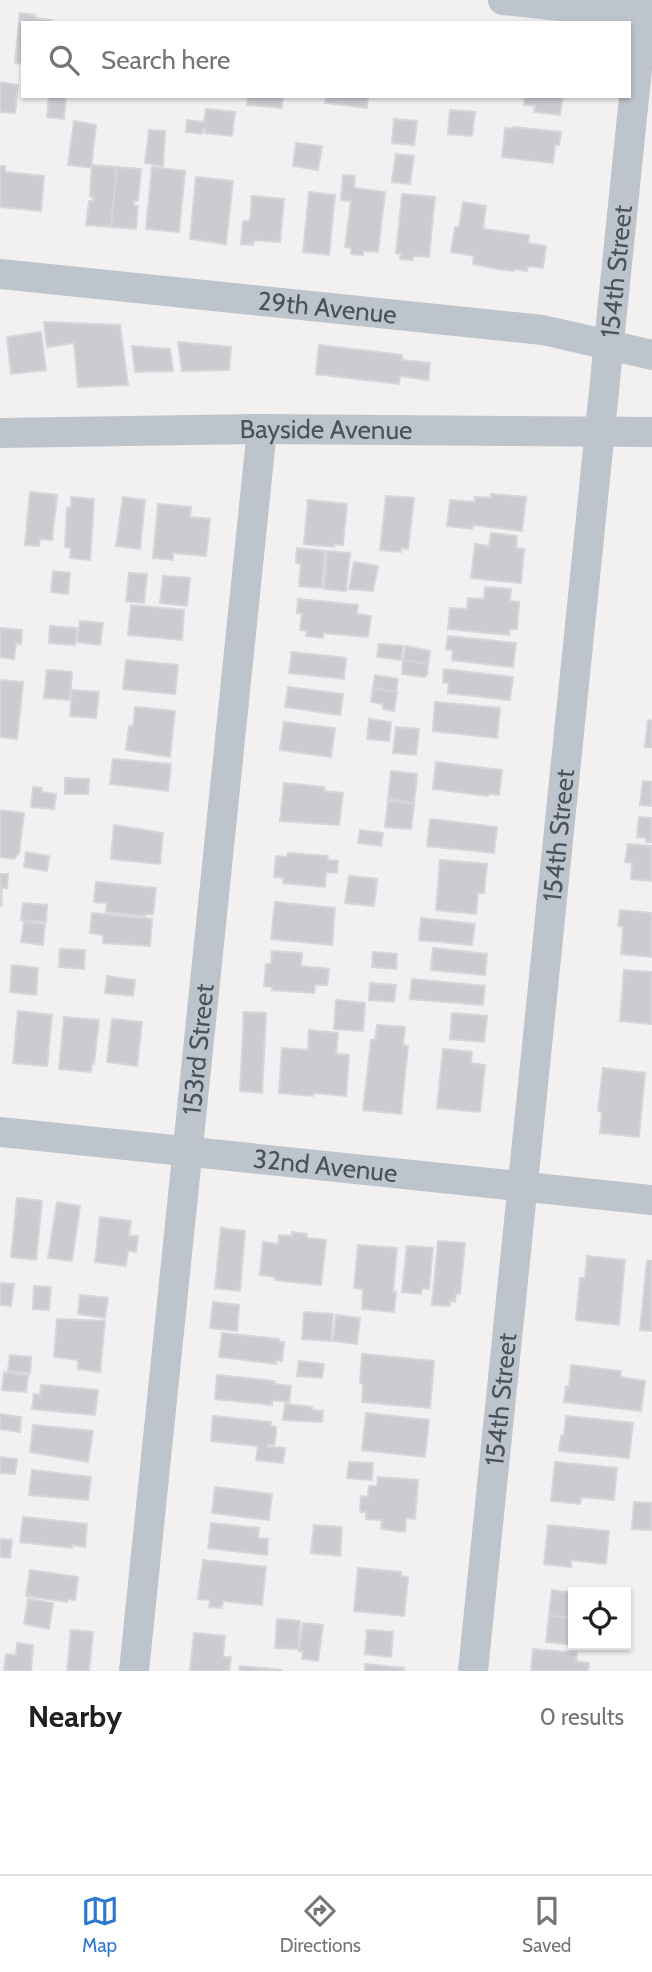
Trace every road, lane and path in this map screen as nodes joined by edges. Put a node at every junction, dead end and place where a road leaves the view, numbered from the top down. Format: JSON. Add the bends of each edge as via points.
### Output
{"nodes":[{"id":1,"x":503,"y":0,"type":"edge"},
{"id":2,"x":646,"y":10,"type":"edge"},
{"id":3,"x":0,"y":274,"type":"edge"},
{"id":4,"x":609,"y":344,"type":"junction"},
{"id":5,"x":652,"y":355,"type":"edge"},
{"id":6,"x":262,"y":429,"type":"junction"},
{"id":7,"x":652,"y":432,"type":"edge"},
{"id":8,"x":0,"y":433,"type":"edge"},
{"id":9,"x":600,"y":433,"type":"junction"},
{"id":10,"x":0,"y":1132,"type":"edge"},
{"id":11,"x":187,"y":1151,"type":"junction"},
{"id":12,"x":522,"y":1186,"type":"junction"},
{"id":13,"x":652,"y":1200,"type":"edge"},
{"id":14,"x":134,"y":1671,"type":"edge"},
{"id":15,"x":473,"y":1671,"type":"edge"}],
"edges":[{"from":1,"to":2,"type":"street"},
{"from":2,"to":4,"type":"street","name":"154th Street"},
{"from":3,"to":4,"type":"street","name":"29th Avenue","via":[[543,330]]},
{"from":4,"to":5,"type":"street","name":"29th Avenue"},
{"from":4,"to":9,"type":"street","name":"154th Street"},
{"from":6,"to":8,"type":"street","name":"Bayside Avenue"},
{"from":6,"to":9,"type":"street","name":"Bayside Avenue"},
{"from":6,"to":11,"type":"street","name":"153rd Street"},
{"from":7,"to":9,"type":"street","name":"Bayside Avenue"},
{"from":9,"to":12,"type":"street","name":"154th Street"},
{"from":10,"to":11,"type":"street","name":"32nd Avenue"},
{"from":11,"to":12,"type":"street","name":"32nd Avenue"},
{"from":11,"to":14,"type":"street","name":"153rd Street"},
{"from":12,"to":13,"type":"street","name":"32nd Avenue"},
{"from":12,"to":15,"type":"street","name":"154th Street"}]}
